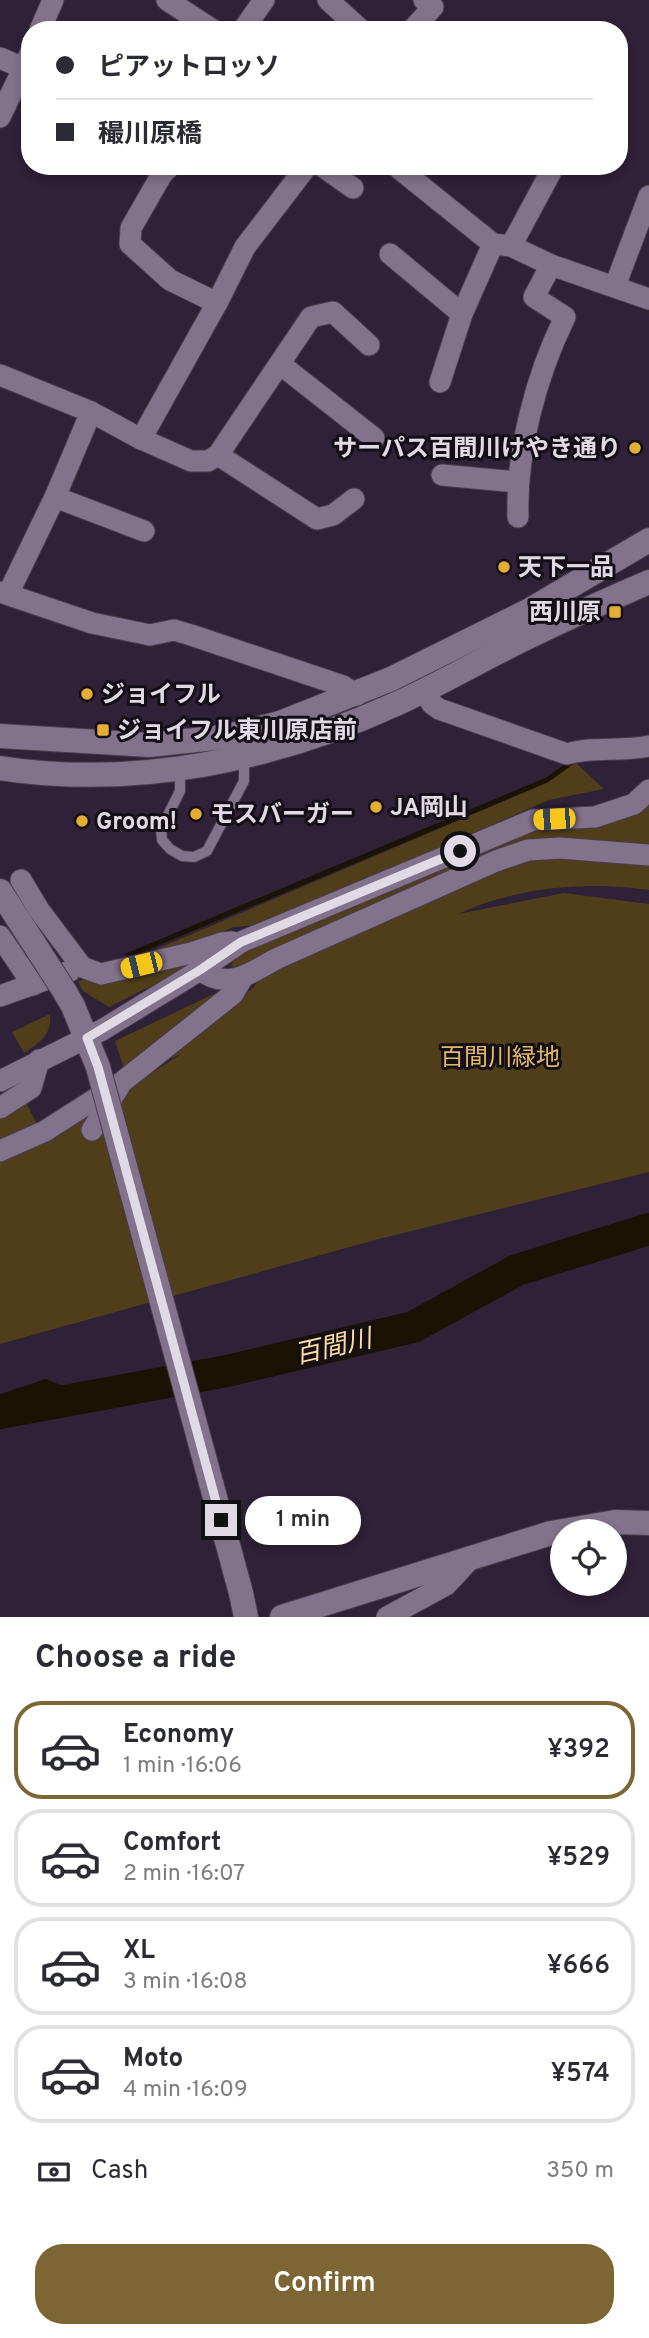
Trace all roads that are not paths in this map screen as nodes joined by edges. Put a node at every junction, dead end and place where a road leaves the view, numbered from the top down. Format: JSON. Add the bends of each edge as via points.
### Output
{"nodes":[{"id":1,"x":53,"y":0,"type":"edge"},
{"id":2,"x":167,"y":0,"type":"edge"},
{"id":3,"x":264,"y":0,"type":"edge"},
{"id":4,"x":328,"y":0,"type":"edge"},
{"id":5,"x":424,"y":0,"type":"edge"},
{"id":6,"x":44,"y":21,"type":"edge"},
{"id":7,"x":198,"y":21,"type":"edge"},
{"id":8,"x":249,"y":21,"type":"edge"},
{"id":9,"x":351,"y":21,"type":"edge"},
{"id":10,"x":420,"y":21,"type":"edge"},
{"id":11,"x":0,"y":58,"type":"edge"},
{"id":12,"x":21,"y":60,"type":"edge"},
{"id":13,"x":21,"y":73,"type":"edge"},
{"id":14,"x":0,"y":117,"type":"edge"},
{"id":15,"x":161,"y":175,"type":"edge"},
{"id":16,"x":300,"y":175,"type":"edge"},
{"id":17,"x":335,"y":175,"type":"edge"},
{"id":18,"x":414,"y":175,"type":"edge"},
{"id":19,"x":548,"y":175,"type":"edge"},
{"id":20,"x":353,"y":188,"type":"dead end"},
{"id":21,"x":649,"y":196,"type":"edge"},
{"id":22,"x":502,"y":245,"type":"junction"},
{"id":23,"x":390,"y":254,"type":"dead end"},
{"id":24,"x":551,"y":265,"type":"junction"},
{"id":25,"x":615,"y":286,"type":"junction"},
{"id":26,"x":649,"y":299,"type":"edge"},
{"id":27,"x":217,"y":303,"type":"junction"},
{"id":28,"x":462,"y":314,"type":"junction"},
{"id":29,"x":369,"y":345,"type":"dead end"},
{"id":30,"x":280,"y":364,"type":"junction"},
{"id":31,"x":0,"y":375,"type":"edge"},
{"id":32,"x":440,"y":382,"type":"dead end"},
{"id":33,"x":90,"y":412,"type":"junction"},
{"id":34,"x":374,"y":438,"type":"dead end"},
{"id":35,"x":141,"y":439,"type":"junction"},
{"id":36,"x":218,"y":455,"type":"junction"},
{"id":37,"x":442,"y":475,"type":"dead end"},
{"id":38,"x":517,"y":482,"type":"junction"},
{"id":39,"x":55,"y":497,"type":"junction"},
{"id":40,"x":354,"y":499,"type":"dead end"},
{"id":41,"x":518,"y":516,"type":"dead end"},
{"id":42,"x":144,"y":531,"type":"dead end"},
{"id":43,"x":649,"y":540,"type":"edge"},
{"id":44,"x":649,"y":582,"type":"edge"},
{"id":45,"x":4,"y":593,"type":"edge"},
{"id":46,"x":424,"y":690,"type":"junction"},
{"id":47,"x":357,"y":695,"type":"junction"},
{"id":48,"x":0,"y":736,"type":"edge"},
{"id":49,"x":649,"y":746,"type":"edge"},
{"id":50,"x":244,"y":757,"type":"junction"},
{"id":51,"x":0,"y":768,"type":"edge"},
{"id":52,"x":180,"y":768,"type":"junction"},
{"id":53,"x":649,"y":790,"type":"edge"},
{"id":54,"x":649,"y":855,"type":"edge"},
{"id":55,"x":10,"y":886,"type":"edge"},
{"id":56,"x":0,"y":936,"type":"edge"},
{"id":57,"x":241,"y":942,"type":"junction"},
{"id":58,"x":82,"y":967,"type":"junction"},
{"id":59,"x":200,"y":970,"type":"junction"},
{"id":60,"x":243,"y":977,"type":"junction"},
{"id":61,"x":33,"y":985,"type":"junction"},
{"id":62,"x":0,"y":996,"type":"edge"},
{"id":63,"x":87,"y":1038,"type":"junction"},
{"id":64,"x":39,"y":1060,"type":"junction"},
{"id":65,"x":0,"y":1081,"type":"edge"},
{"id":66,"x":122,"y":1082,"type":"junction"},
{"id":67,"x":0,"y":1108,"type":"edge"},
{"id":68,"x":92,"y":1130,"type":"dead end"},
{"id":69,"x":0,"y":1152,"type":"edge"},
{"id":70,"x":649,"y":1523,"type":"edge"},
{"id":71,"x":472,"y":1556,"type":"junction"},
{"id":72,"x":243,"y":1605,"type":"edge"},
{"id":73,"x":282,"y":1617,"type":"edge"},
{"id":74,"x":387,"y":1617,"type":"edge"}],
"edges":[{"from":1,"to":6,"type":"street"},
{"from":2,"to":7,"type":"street"},
{"from":3,"to":8,"type":"street"},
{"from":4,"to":9,"type":"street"},
{"from":5,"to":10,"type":"street","via":[[433,7]]},
{"from":11,"to":12,"type":"street"},
{"from":13,"to":14,"type":"street"},
{"from":15,"to":27,"type":"street","via":[[131,228],[130,244],[170,280]]},
{"from":16,"to":27,"type":"street","via":[[245,247]]},
{"from":17,"to":20,"type":"street"},
{"from":18,"to":22,"type":"street"},
{"from":19,"to":22,"type":"street"},
{"from":21,"to":25,"type":"street"},
{"from":22,"to":24,"type":"street"},
{"from":22,"to":28,"type":"street"},
{"from":23,"to":28,"type":"street"},
{"from":24,"to":25,"type":"street"},
{"from":24,"to":38,"type":"street","via":[[534,297],[565,317],[551,346]]},
{"from":25,"to":26,"type":"street"},
{"from":27,"to":35,"type":"street"},
{"from":28,"to":32,"type":"street"},
{"from":29,"to":30,"type":"street","via":[[333,312],[311,317]]},
{"from":30,"to":34,"type":"street"},
{"from":30,"to":36,"type":"street"},
{"from":31,"to":33,"type":"street"},
{"from":33,"to":35,"type":"street"},
{"from":33,"to":39,"type":"street"},
{"from":35,"to":36,"type":"street","via":[[191,461],[208,461]]},
{"from":36,"to":40,"type":"street","via":[[317,519],[333,515]]},
{"from":37,"to":38,"type":"street"},
{"from":38,"to":41,"type":"street"},
{"from":39,"to":42,"type":"street"},
{"from":39,"to":45,"type":"street"},
{"from":43,"to":47,"type":"street","via":[[528,611]]},
{"from":44,"to":46,"type":"street"},
{"from":45,"to":47,"type":"street","via":[[92,623],[149,635],[182,632],[343,686]]},
{"from":46,"to":49,"type":"street","via":[[439,709],[567,754]]},
{"from":46,"to":50,"type":"street","via":[[395,705]]},
{"from":47,"to":48,"type":"street","via":[[280,723],[199,740],[149,745]]},
{"from":50,"to":52,"type":"street"},
{"from":50,"to":52,"type":"lane","via":[[244,781],[207,851],[194,857],[182,856],[162,840],[161,829],[180,791]]},
{"from":51,"to":52,"type":"street","via":[[101,776]]},
{"from":53,"to":57,"type":"street","via":[[634,804],[595,817],[533,820]]},
{"from":54,"to":60,"type":"street","via":[[528,850],[276,958]]},
{"from":55,"to":58,"type":"street","via":[[39,910]]},
{"from":55,"to":63,"type":"street","bridge":true,"via":[[40,953]]},
{"from":56,"to":61,"type":"street"},
{"from":57,"to":58,"type":"street","via":[[101,974]]},
{"from":57,"to":59,"type":"street"},
{"from":58,"to":61,"type":"street"},
{"from":59,"to":60,"type":"street","via":[[220,981]]},
{"from":59,"to":63,"type":"street"},
{"from":60,"to":66,"type":"street","via":[[233,994]]},
{"from":61,"to":62,"type":"street"},
{"from":63,"to":64,"type":"street"},
{"from":63,"to":72,"type":"street","bridge":true},
{"from":64,"to":65,"type":"street"},
{"from":64,"to":67,"type":"street","via":[[31,1088]]},
{"from":66,"to":68,"type":"street"},
{"from":66,"to":69,"type":"street","via":[[45,1131]]},
{"from":70,"to":71,"type":"street","via":[[581,1527]]},
{"from":71,"to":73,"type":"street"},
{"from":71,"to":74,"type":"street","via":[[446,1585]]}]}
